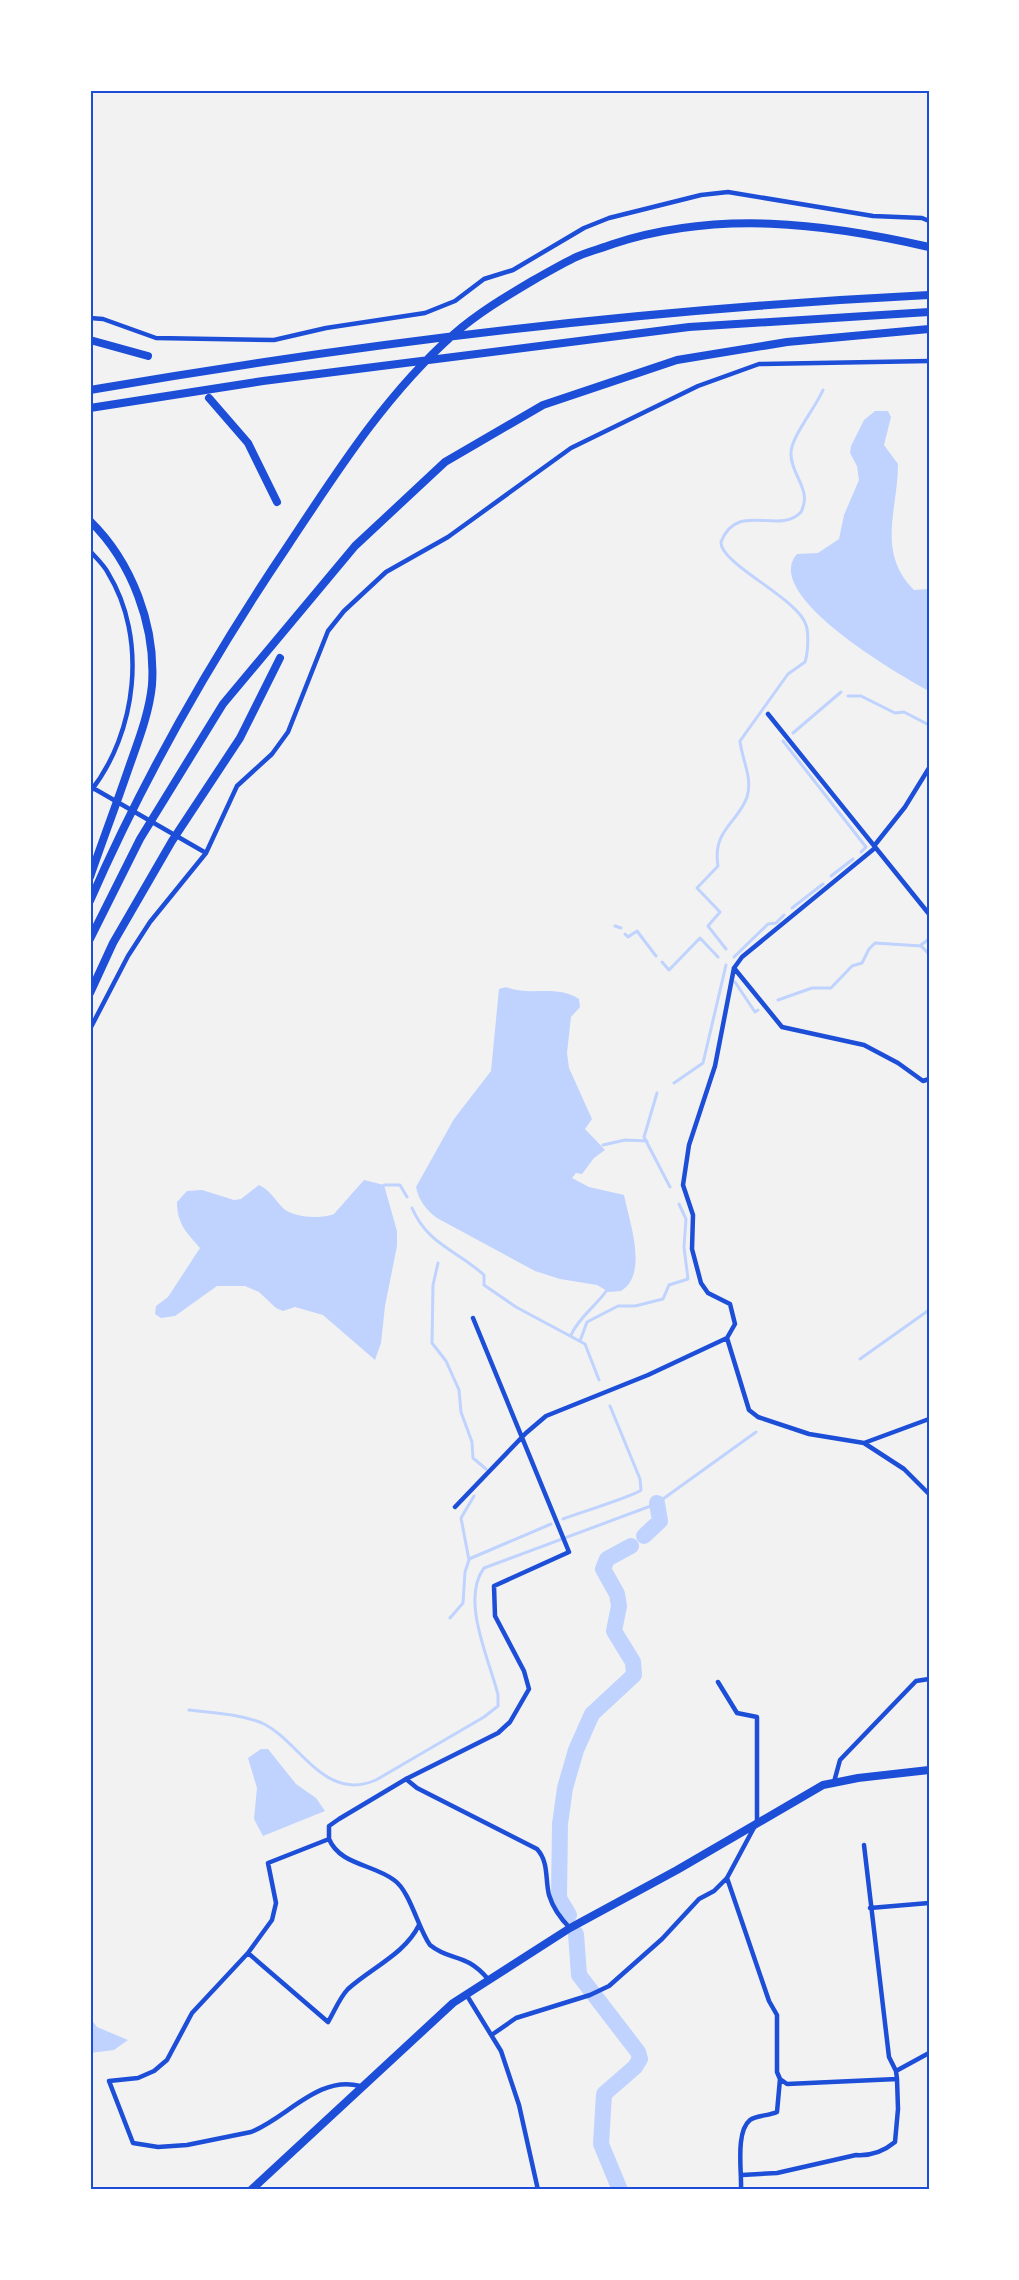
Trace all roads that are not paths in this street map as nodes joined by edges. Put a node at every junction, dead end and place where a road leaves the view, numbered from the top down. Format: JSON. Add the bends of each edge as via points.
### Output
{"nodes":[{"id":1,"x":929,"y":221,"type":"edge"},
{"id":2,"x":929,"y":247,"type":"edge"},
{"id":3,"x":929,"y":295,"type":"edge"},
{"id":4,"x":929,"y":312,"type":"edge"},
{"id":5,"x":90,"y":318,"type":"edge"},
{"id":6,"x":929,"y":329,"type":"edge"},
{"id":7,"x":90,"y":340,"type":"edge"},
{"id":8,"x":148,"y":356,"type":"dead end"},
{"id":9,"x":929,"y":361,"type":"edge"},
{"id":10,"x":90,"y":390,"type":"edge"},
{"id":11,"x":209,"y":398,"type":"dead end"},
{"id":12,"x":90,"y":408,"type":"edge"},
{"id":13,"x":277,"y":502,"type":"dead end"},
{"id":14,"x":90,"y":521,"type":"edge"},
{"id":15,"x":90,"y":551,"type":"edge"},
{"id":16,"x":280,"y":658,"type":"dead end"},
{"id":17,"x":768,"y":714,"type":"dead end"},
{"id":18,"x":929,"y":768,"type":"edge"},
{"id":19,"x":92,"y":790,"type":"edge"},
{"id":20,"x":875,"y":847,"type":"junction"},
{"id":21,"x":206,"y":853,"type":"junction"},
{"id":22,"x":90,"y":877,"type":"edge"},
{"id":23,"x":90,"y":901,"type":"edge"},
{"id":24,"x":929,"y":914,"type":"edge"},
{"id":25,"x":90,"y":939,"type":"edge"},
{"id":26,"x":734,"y":968,"type":"junction"},
{"id":27,"x":90,"y":993,"type":"edge"},
{"id":28,"x":90,"y":1029,"type":"edge"},
{"id":29,"x":929,"y":1079,"type":"edge"},
{"id":30,"x":473,"y":1318,"type":"dead end"},
{"id":31,"x":727,"y":1338,"type":"junction"},
{"id":32,"x":929,"y":1419,"type":"edge"},
{"id":33,"x":522,"y":1437,"type":"junction"},
{"id":34,"x":864,"y":1443,"type":"junction"},
{"id":35,"x":929,"y":1494,"type":"edge"},
{"id":36,"x":455,"y":1508,"type":"dead end"},
{"id":37,"x":929,"y":1679,"type":"edge"},
{"id":38,"x":718,"y":1682,"type":"dead end"},
{"id":39,"x":929,"y":1770,"type":"edge"},
{"id":40,"x":406,"y":1779,"type":"junction"},
{"id":41,"x":834,"y":1782,"type":"junction"},
{"id":42,"x":757,"y":1822,"type":"junction"},
{"id":43,"x":329,"y":1839,"type":"junction"},
{"id":44,"x":864,"y":1845,"type":"dead end"},
{"id":45,"x":727,"y":1878,"type":"junction"},
{"id":46,"x":929,"y":1904,"type":"edge"},
{"id":47,"x":870,"y":1908,"type":"junction"},
{"id":48,"x":419,"y":1925,"type":"junction"},
{"id":49,"x":570,"y":1928,"type":"junction"},
{"id":50,"x":248,"y":1953,"type":"junction"},
{"id":51,"x":488,"y":1979,"type":"junction"},
{"id":52,"x":466,"y":1994,"type":"junction"},
{"id":53,"x":493,"y":2034,"type":"junction"},
{"id":54,"x":929,"y":2053,"type":"edge"},
{"id":55,"x":896,"y":2071,"type":"junction"},
{"id":56,"x":780,"y":2079,"type":"junction"},
{"id":57,"x":897,"y":2079,"type":"junction"},
{"id":58,"x":360,"y":2086,"type":"junction"},
{"id":59,"x":742,"y":2175,"type":"junction"},
{"id":60,"x":254,"y":2189,"type":"edge"},
{"id":61,"x":538,"y":2190,"type":"edge"},
{"id":62,"x":741,"y":2190,"type":"edge"}],
"edges":[{"from":1,"to":5,"type":"street","via":[[873,216],[728,192],[701,195],[584,228],[513,270],[484,279],[455,301],[425,313],[274,340],[156,338]]},
{"from":2,"to":23,"type":"highway","via":[[800,224],[732,222],[651,232],[575,257],[510,294],[453,334],[393,399],[339,469],[198,684],[123,825]]},
{"from":3,"to":10,"type":"highway","via":[[593,319],[260,362]]},
{"from":4,"to":12,"type":"highway","via":[[677,328],[263,381]]},
{"from":6,"to":25,"type":"highway","via":[[788,342],[677,360],[543,405],[445,462],[355,546],[223,704],[140,838]]},
{"from":7,"to":8,"type":"highway"},
{"from":9,"to":21,"type":"street","via":[[759,364],[698,386],[571,448],[448,537],[387,572],[328,631],[288,732],[272,754],[237,786]]},
{"from":11,"to":13,"type":"highway","via":[[248,443]]},
{"from":14,"to":22,"type":"highway","via":[[127,570],[141,604],[152,685],[145,723]]},
{"from":15,"to":19,"type":"street","via":[[108,572],[120,600],[132,651],[130,703],[108,762]]},
{"from":16,"to":27,"type":"highway","via":[[240,738],[146,885]]},
{"from":17,"to":20,"type":"street"},
{"from":18,"to":20,"type":"street"},
{"from":19,"to":21,"type":"street"},
{"from":20,"to":24,"type":"street"},
{"from":20,"to":26,"type":"street","via":[[742,957]]},
{"from":21,"to":28,"type":"street","via":[[139,939]]},
{"from":26,"to":29,"type":"street","via":[[782,1027],[864,1045],[923,1081]]},
{"from":26,"to":31,"type":"street","via":[[715,1066],[689,1145],[683,1185],[693,1215],[692,1250],[700,1283],[708,1293],[730,1304],[733,1314],[735,1324]]},
{"from":30,"to":33,"type":"street"},
{"from":31,"to":33,"type":"street","via":[[546,1416]]},
{"from":31,"to":34,"type":"street","via":[[749,1410],[758,1417],[809,1434]]},
{"from":32,"to":34,"type":"street"},
{"from":33,"to":36,"type":"street"},
{"from":33,"to":40,"type":"street","via":[[569,1552],[494,1586],[495,1616],[524,1671],[529,1689],[510,1722],[498,1733]]},
{"from":34,"to":35,"type":"street","via":[[904,1469]]},
{"from":37,"to":41,"type":"street","via":[[916,1681],[840,1760]]},
{"from":38,"to":42,"type":"street","via":[[737,1713],[757,1717]]},
{"from":39,"to":41,"type":"main road"},
{"from":40,"to":43,"type":"street","via":[[329,1826]]},
{"from":40,"to":49,"type":"street","via":[[537,1849],[544,1856],[549,1894],[558,1915]]},
{"from":41,"to":42,"type":"main road"},
{"from":42,"to":45,"type":"street"},
{"from":42,"to":49,"type":"main road"},
{"from":43,"to":48,"type":"street","via":[[343,1858],[395,1880]]},
{"from":43,"to":50,"type":"street","via":[[268,1863],[276,1903],[274,1912]]},
{"from":44,"to":47,"type":"street"},
{"from":45,"to":53,"type":"street","via":[[699,1899],[662,1939],[609,1986],[516,2018]]},
{"from":45,"to":56,"type":"street","via":[[777,2015]]},
{"from":46,"to":47,"type":"street"},
{"from":47,"to":55,"type":"street","via":[[889,2056]]},
{"from":48,"to":50,"type":"street","via":[[382,1965],[347,1990],[328,2022]]},
{"from":48,"to":51,"type":"street","via":[[436,1950],[476,1965]]},
{"from":49,"to":51,"type":"main road"},
{"from":50,"to":58,"type":"street","via":[[192,2013],[167,2060],[138,2078],[109,2081],[133,2143],[158,2147],[187,2145],[251,2132],[324,2089],[345,2082]]},
{"from":51,"to":52,"type":"main road"},
{"from":52,"to":53,"type":"street"},
{"from":52,"to":58,"type":"main road"},
{"from":53,"to":61,"type":"street","via":[[519,2105]]},
{"from":54,"to":55,"type":"street"},
{"from":55,"to":57,"type":"street"},
{"from":56,"to":57,"type":"street","via":[[787,2084]]},
{"from":56,"to":59,"type":"street","via":[[777,2112],[753,2118],[744,2128],[739,2162]]},
{"from":57,"to":59,"type":"street","via":[[895,2142],[887,2149],[777,2173]]},
{"from":58,"to":60,"type":"main road"},
{"from":59,"to":62,"type":"street"}]}
